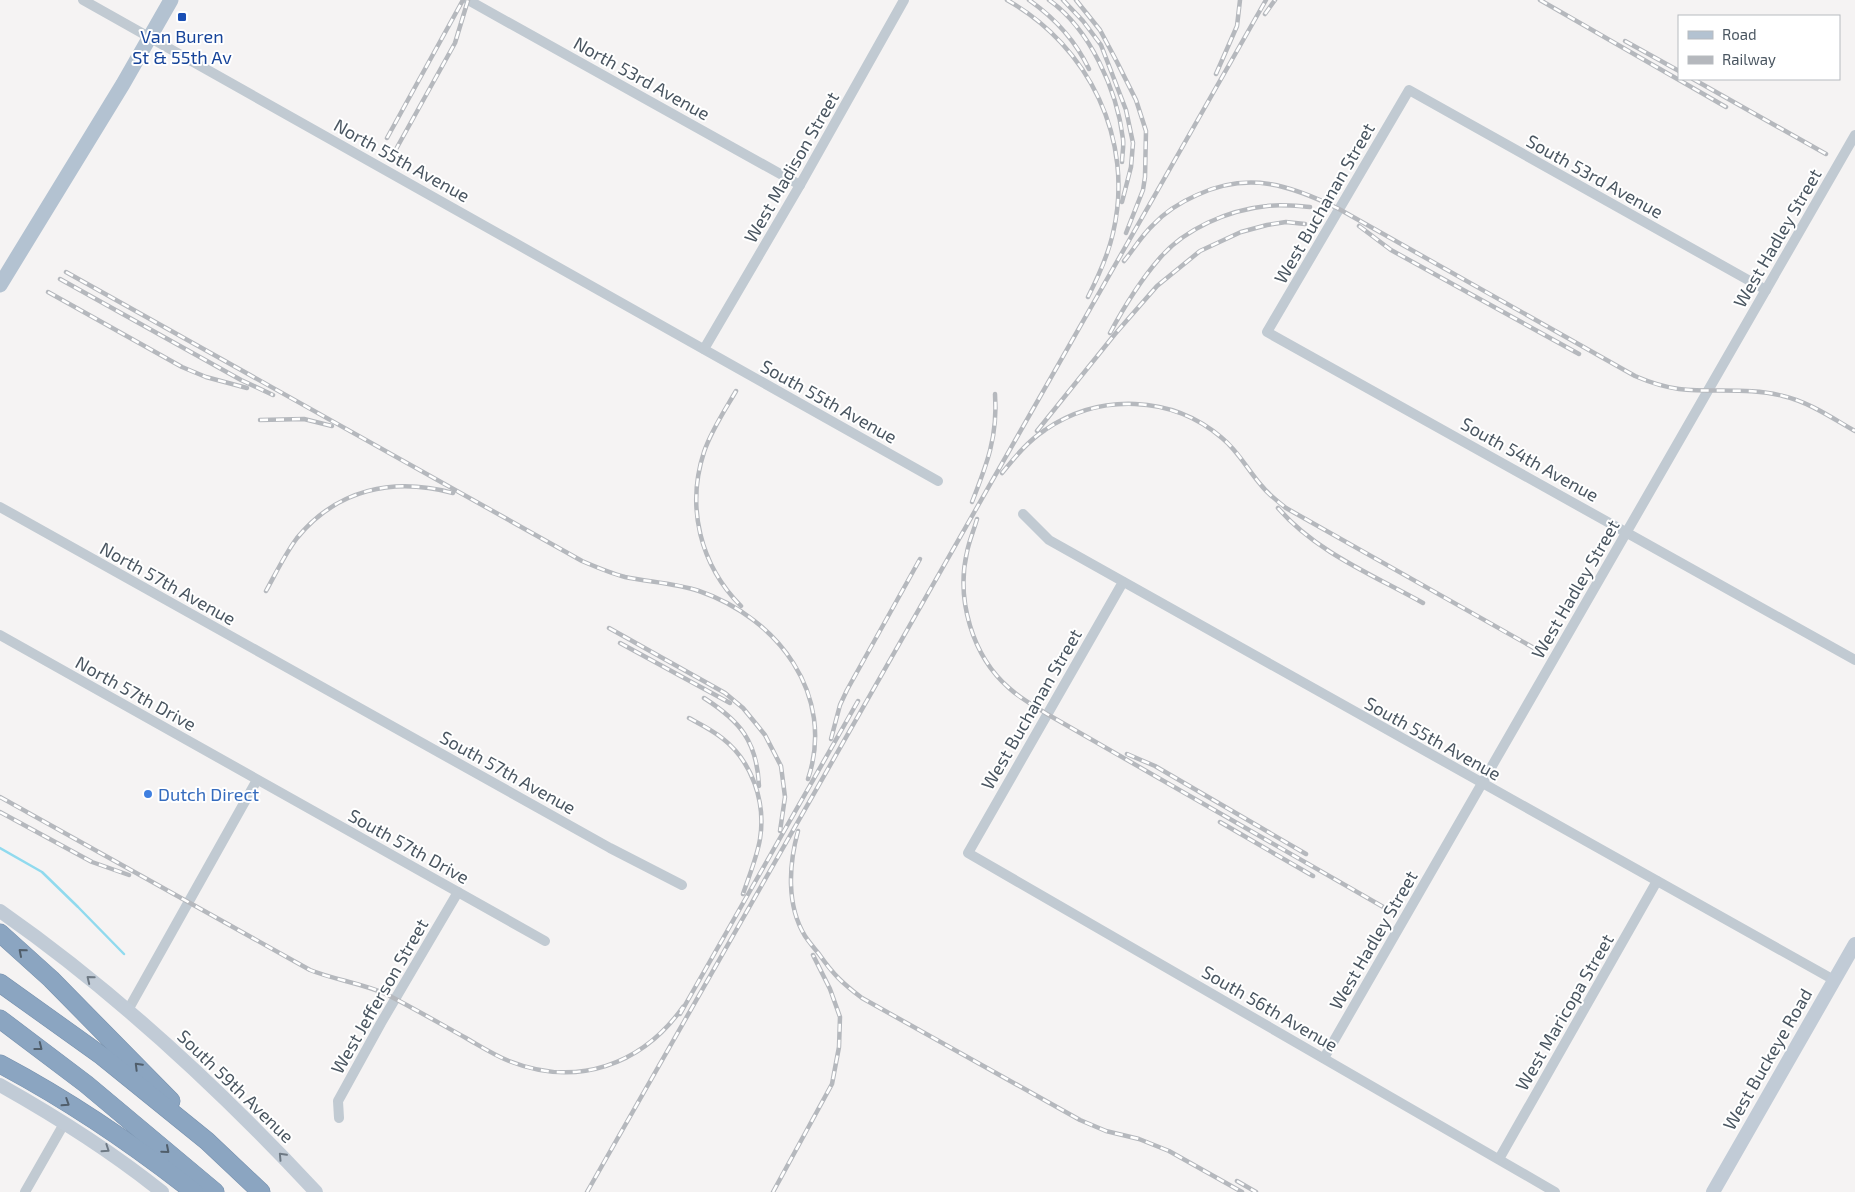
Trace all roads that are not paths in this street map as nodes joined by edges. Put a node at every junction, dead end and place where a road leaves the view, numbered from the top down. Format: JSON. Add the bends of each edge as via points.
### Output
{"nodes":[{"id":1,"x":83,"y":0,"type":"edge"},
{"id":2,"x":170,"y":0,"type":"edge"},
{"id":3,"x":468,"y":0,"type":"edge"},
{"id":4,"x":904,"y":0,"type":"edge"},
{"id":5,"x":150,"y":38,"type":"junction"},
{"id":6,"x":1409,"y":90,"type":"joint"},
{"id":7,"x":1855,"y":136,"type":"edge"},
{"id":8,"x":800,"y":185,"type":"junction"},
{"id":9,"x":0,"y":285,"type":"edge"},
{"id":10,"x":1766,"y":290,"type":"junction"},
{"id":11,"x":1267,"y":332,"type":"joint"},
{"id":12,"x":704,"y":349,"type":"junction"},
{"id":13,"x":938,"y":481,"type":"dead end"},
{"id":14,"x":0,"y":507,"type":"edge"},
{"id":15,"x":1023,"y":514,"type":"dead end"},
{"id":16,"x":1627,"y":532,"type":"junction"},
{"id":17,"x":1123,"y":582,"type":"junction"},
{"id":18,"x":0,"y":635,"type":"edge"},
{"id":19,"x":1855,"y":660,"type":"edge"},
{"id":20,"x":320,"y":686,"type":"joint"},
{"id":21,"x":257,"y":780,"type":"junction"},
{"id":22,"x":1482,"y":785,"type":"junction"},
{"id":23,"x":968,"y":853,"type":"joint"},
{"id":24,"x":1658,"y":881,"type":"junction"},
{"id":25,"x":682,"y":885,"type":"dead end"},
{"id":26,"x":458,"y":892,"type":"junction"},
{"id":27,"x":0,"y":911,"type":"edge"},
{"id":28,"x":0,"y":933,"type":"edge"},
{"id":29,"x":545,"y":941,"type":"dead end"},
{"id":30,"x":1855,"y":944,"type":"edge"},
{"id":31,"x":1834,"y":980,"type":"junction"},
{"id":32,"x":0,"y":982,"type":"edge"},
{"id":33,"x":128,"y":1010,"type":"junction"},
{"id":34,"x":0,"y":1019,"type":"edge"},
{"id":35,"x":1324,"y":1058,"type":"junction"},
{"id":36,"x":0,"y":1064,"type":"edge"},
{"id":37,"x":0,"y":1085,"type":"edge"},
{"id":38,"x":339,"y":1118,"type":"dead end"},
{"id":39,"x":65,"y":1122,"type":"junction"},
{"id":40,"x":207,"y":1141,"type":"junction"},
{"id":41,"x":1499,"y":1159,"type":"junction"},
{"id":42,"x":26,"y":1192,"type":"edge"},
{"id":43,"x":162,"y":1192,"type":"edge"},
{"id":44,"x":194,"y":1192,"type":"edge"},
{"id":45,"x":215,"y":1192,"type":"edge"},
{"id":46,"x":261,"y":1192,"type":"edge"},
{"id":47,"x":316,"y":1192,"type":"edge"},
{"id":48,"x":1556,"y":1192,"type":"edge"},
{"id":49,"x":1713,"y":1192,"type":"edge"}],
"edges":[{"from":1,"to":5,"type":"street","name":"North 55th Avenue"},
{"from":2,"to":5,"type":"main road"},
{"from":3,"to":8,"type":"street","name":"North 53rd Avenue"},
{"from":4,"to":8,"type":"street","name":"West Madison Street"},
{"from":5,"to":9,"type":"main road"},
{"from":5,"to":12,"type":"street","name":"North 55th Avenue"},
{"from":6,"to":10,"type":"street","name":"South 53rd Avenue"},
{"from":6,"to":11,"type":"street","name":"West Buchanan Street"},
{"from":7,"to":10,"type":"street","name":"West Hadley Street"},
{"from":8,"to":12,"type":"street","name":"West Madison Street"},
{"from":10,"to":16,"type":"street","name":"West Hadley Street"},
{"from":11,"to":16,"type":"street","name":"South 54th Avenue"},
{"from":12,"to":13,"type":"street","name":"South 55th Avenue"},
{"from":14,"to":20,"type":"street","name":"North 57th Avenue"},
{"from":15,"to":17,"type":"street","name":"South 55th Avenue","via":[[1049,540]]},
{"from":16,"to":19,"type":"street","name":"South 54th Avenue"},
{"from":16,"to":22,"type":"street","name":"West Hadley Street"},
{"from":17,"to":22,"type":"street","name":"South 55th Avenue"},
{"from":17,"to":23,"type":"street","name":"West Buchanan Street"},
{"from":18,"to":21,"type":"street","name":"North 57th Drive"},
{"from":20,"to":25,"type":"street","name":"South 57th Avenue"},
{"from":21,"to":26,"type":"street","name":"South 57th Drive"},
{"from":21,"to":33,"type":"street"},
{"from":22,"to":24,"type":"street","name":"South 55th Avenue"},
{"from":22,"to":35,"type":"street","name":"West Hadley Street"},
{"from":23,"to":35,"type":"street","name":"South 56th Avenue"},
{"from":24,"to":31,"type":"street","name":"South 55th Avenue"},
{"from":24,"to":41,"type":"street","name":"West Maricopa Street"},
{"from":26,"to":29,"type":"street","name":"South 57th Drive"},
{"from":26,"to":38,"type":"street","name":"West Jefferson Street","via":[[338,1101]]},
{"from":33,"to":27,"type":"main road","name":"South 59th Avenue","one_way":true},
{"from":40,"to":28,"type":"highway","one_way":true,"via":[[106,1033]]},
{"from":30,"to":31,"type":"main road","name":"West Buckeye Road"},
{"from":31,"to":49,"type":"main road","name":"West Buckeye Road"},
{"from":32,"to":40,"type":"highway","via":[[102,1056]]},
{"from":47,"to":33,"type":"main road","name":"South 59th Avenue","one_way":true,"via":[[267,1139]]},
{"from":34,"to":45,"type":"highway","one_way":true,"via":[[86,1084]]},
{"from":35,"to":41,"type":"street","name":"South 56th Avenue"},
{"from":36,"to":44,"type":"highway","one_way":true,"via":[[144,1154]]},
{"from":37,"to":39,"type":"main road"},
{"from":39,"to":42,"type":"street"},
{"from":39,"to":43,"type":"main road","one_way":true},
{"from":40,"to":46,"type":"highway"},
{"from":41,"to":48,"type":"street","name":"South 56th Avenue"}]}
